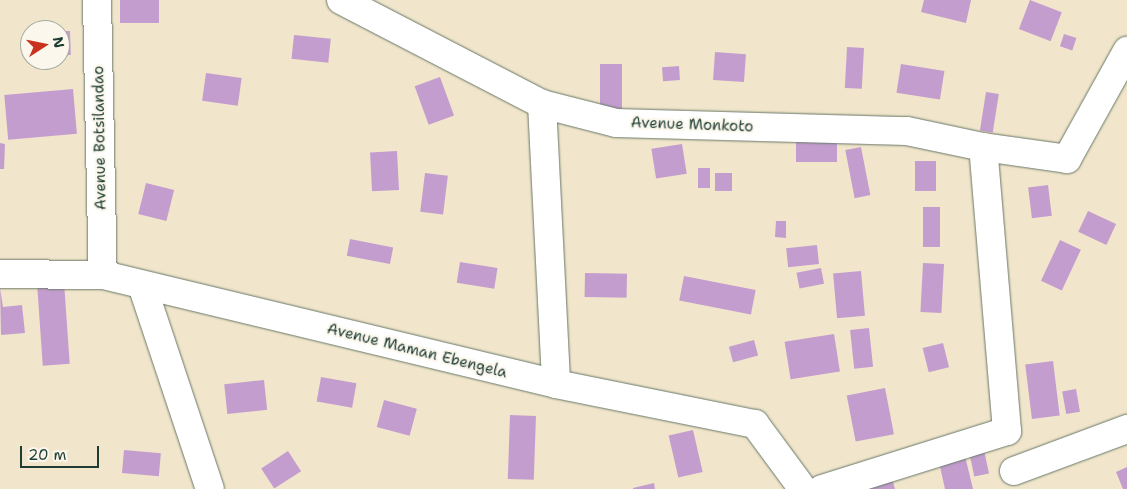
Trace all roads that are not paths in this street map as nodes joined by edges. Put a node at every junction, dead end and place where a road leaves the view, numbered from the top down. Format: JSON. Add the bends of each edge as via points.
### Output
{"nodes":[{"id":1,"x":97,"y":0,"type":"edge"},
{"id":2,"x":341,"y":0,"type":"edge"},
{"id":3,"x":1127,"y":51,"type":"edge"},
{"id":4,"x":542,"y":104,"type":"junction"},
{"id":5,"x":983,"y":148,"type":"junction"},
{"id":6,"x":0,"y":274,"type":"edge"},
{"id":7,"x":103,"y":275,"type":"junction"},
{"id":8,"x":142,"y":285,"type":"junction"},
{"id":9,"x":556,"y":384,"type":"junction"},
{"id":10,"x":1127,"y":429,"type":"edge"},
{"id":11,"x":1007,"y":431,"type":"junction"},
{"id":12,"x":1017,"y":480,"type":"edge"},
{"id":13,"x":210,"y":489,"type":"edge"},
{"id":14,"x":803,"y":489,"type":"edge"},
{"id":15,"x":822,"y":489,"type":"edge"}],
"edges":[{"from":1,"to":7,"type":"street","name":"Avenue Botsilandao"},
{"from":2,"to":4,"type":"street","name":"Avenue Monkoto"},
{"from":3,"to":5,"type":"street","name":"Avenue Monkoto","via":[[1068,159]]},
{"from":4,"to":5,"type":"street","name":"Avenue Monkoto","via":[[616,123],[908,131]]},
{"from":4,"to":9,"type":"street"},
{"from":5,"to":11,"type":"street"},
{"from":6,"to":7,"type":"street","name":"Avenue Maman Ebengela"},
{"from":7,"to":8,"type":"street","name":"Avenue Maman Ebengela"},
{"from":8,"to":9,"type":"street","name":"Avenue Maman Ebengela"},
{"from":8,"to":13,"type":"street"},
{"from":9,"to":14,"type":"street","name":"Avenue Maman Ebengela","via":[[755,424]]},
{"from":10,"to":12,"type":"street"},
{"from":11,"to":12,"type":"street"},
{"from":11,"to":15,"type":"street"}]}
